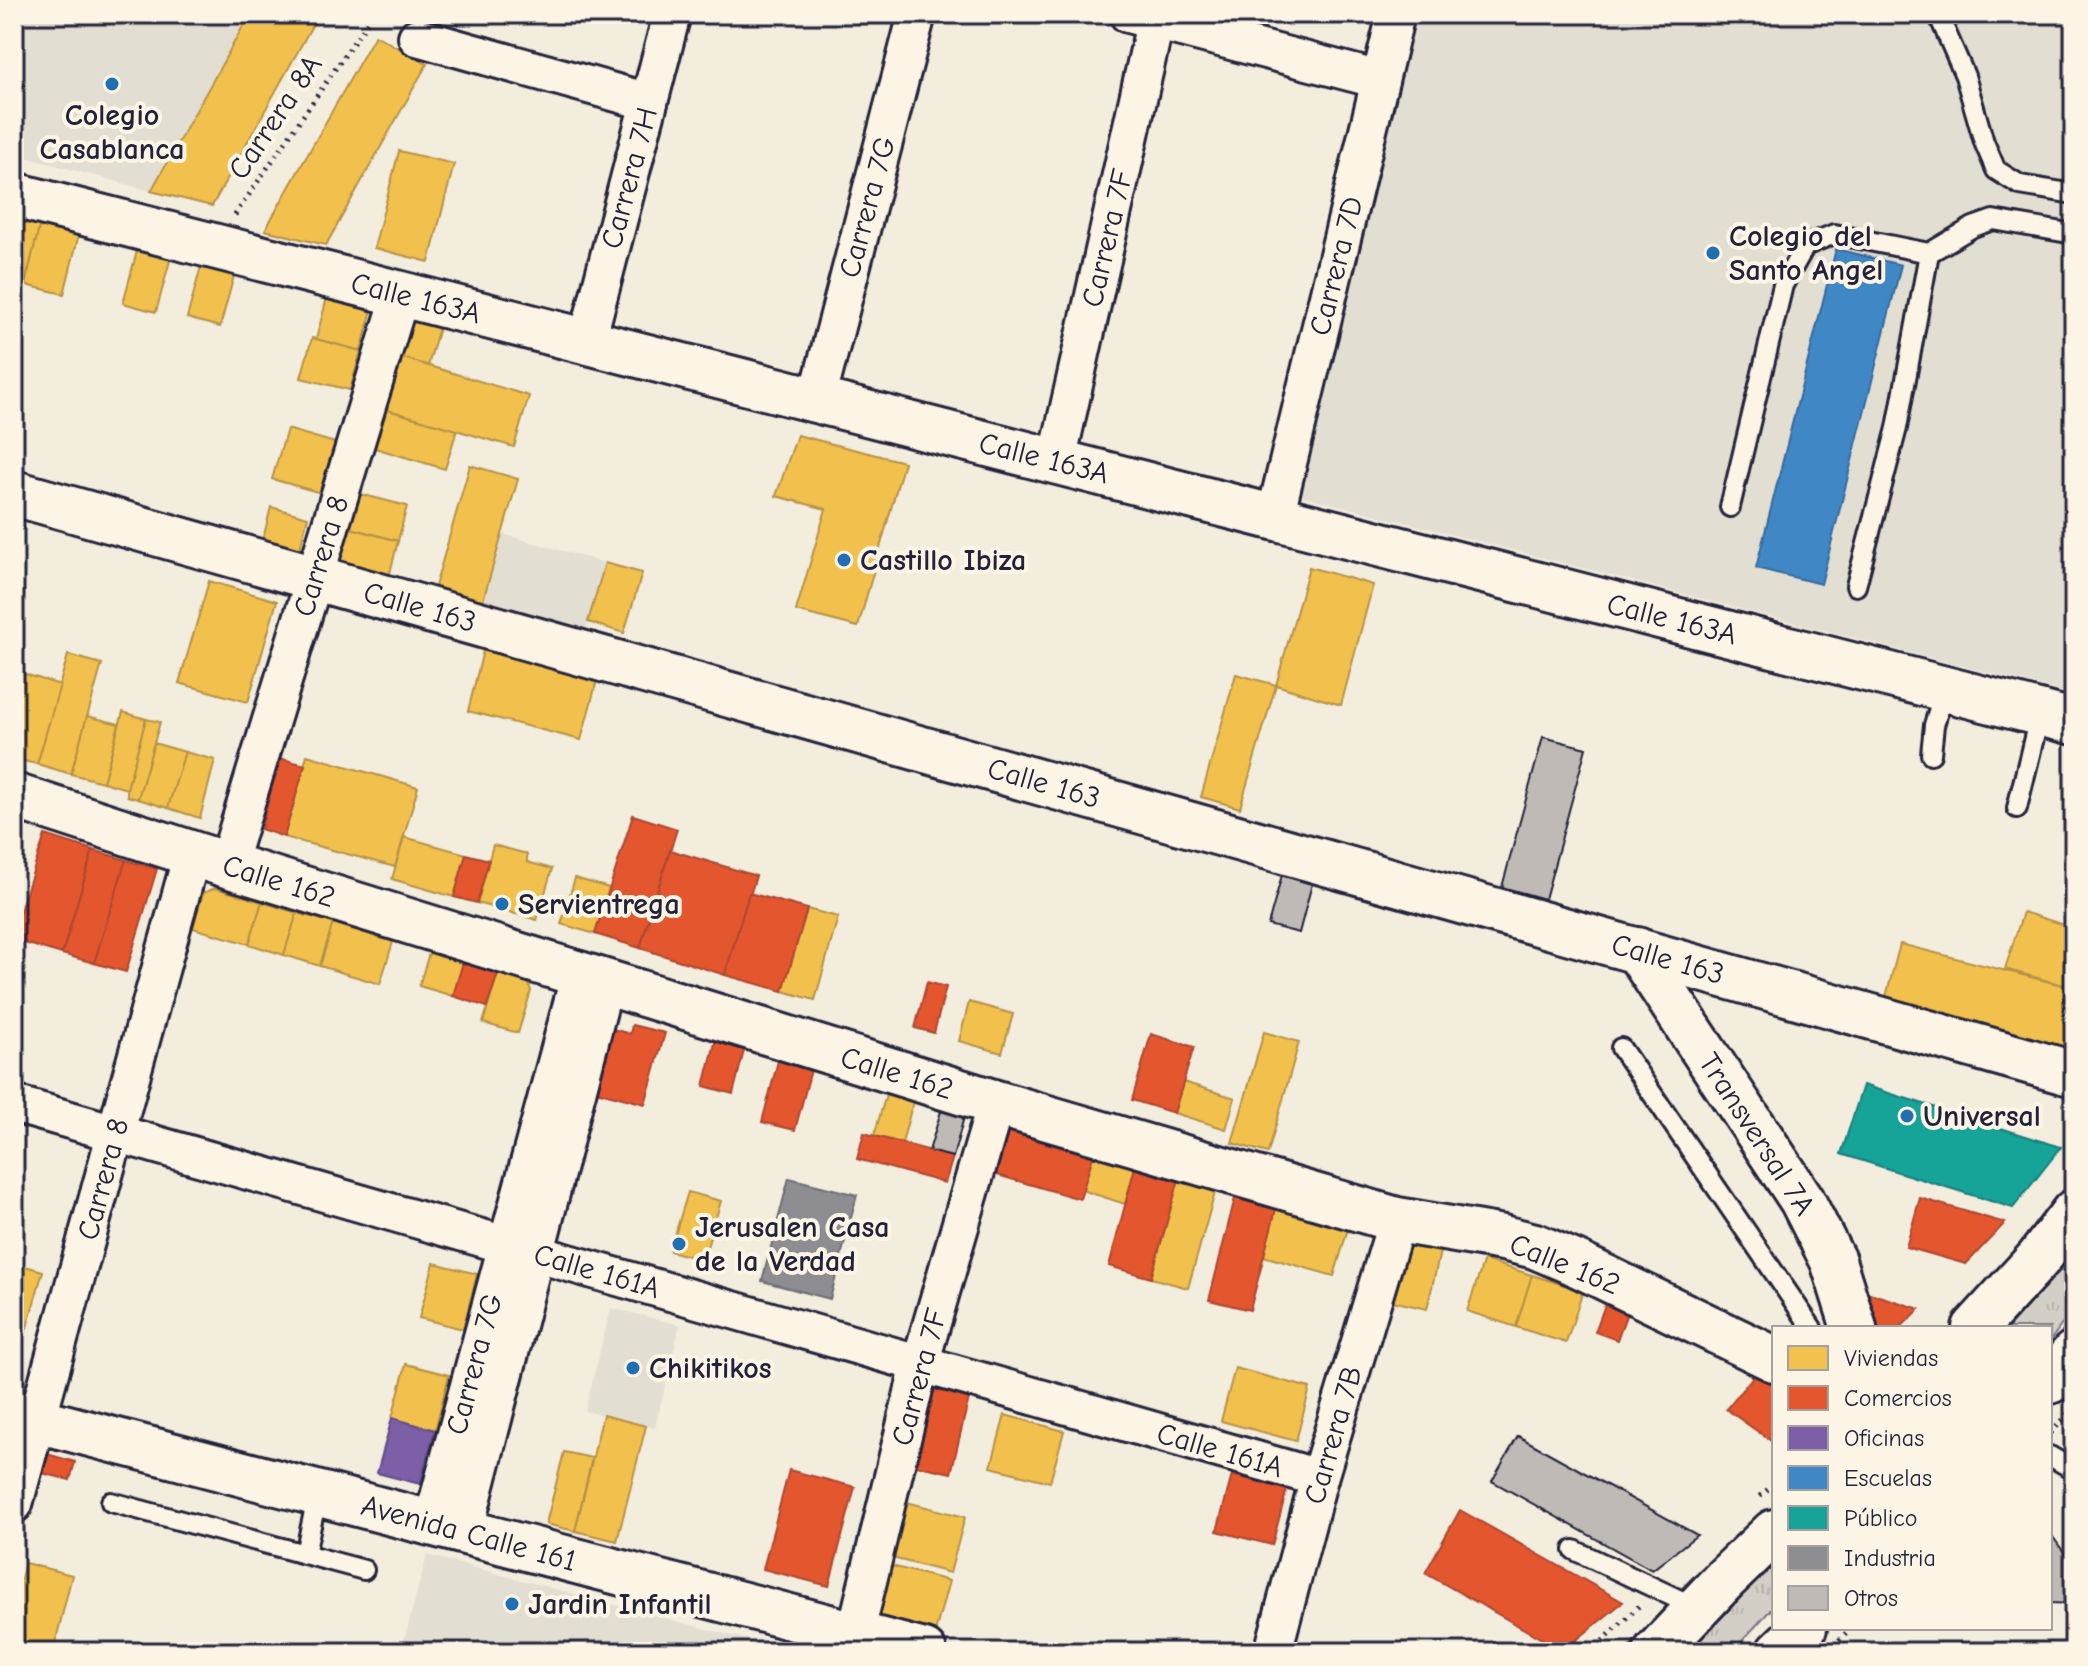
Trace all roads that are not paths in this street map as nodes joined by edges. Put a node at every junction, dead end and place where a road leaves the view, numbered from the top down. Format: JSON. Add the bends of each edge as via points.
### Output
{"nodes":[{"id":1,"x":672,"y":14,"type":"edge"},
{"id":2,"x":917,"y":14,"type":"edge"},
{"id":3,"x":1396,"y":14,"type":"edge"},
{"id":4,"x":1938,"y":14,"type":"edge"},
{"id":5,"x":1147,"y":16,"type":"edge"},
{"id":6,"x":417,"y":37,"type":"dead end"},
{"id":7,"x":1380,"y":80,"type":"junction"},
{"id":8,"x":649,"y":102,"type":"junction"},
{"id":9,"x":2074,"y":194,"type":"edge"},
{"id":10,"x":14,"y":195,"type":"edge"},
{"id":11,"x":2074,"y":234,"type":"edge"},
{"id":12,"x":1929,"y":253,"type":"junction"},
{"id":13,"x":401,"y":294,"type":"junction"},
{"id":14,"x":587,"y":341,"type":"junction"},
{"id":15,"x":817,"y":400,"type":"junction"},
{"id":16,"x":1057,"y":461,"type":"junction"},
{"id":17,"x":14,"y":493,"type":"edge"},
{"id":18,"x":1730,"y":507,"type":"dead end"},
{"id":19,"x":1275,"y":517,"type":"junction"},
{"id":20,"x":315,"y":578,"type":"junction"},
{"id":21,"x":1856,"y":586,"type":"dead end"},
{"id":22,"x":1945,"y":689,"type":"junction"},
{"id":23,"x":2057,"y":718,"type":"edge"},
{"id":24,"x":1931,"y":754,"type":"dead end"},
{"id":25,"x":14,"y":796,"type":"edge"},
{"id":26,"x":2017,"y":808,"type":"dead end"},
{"id":27,"x":209,"y":859,"type":"junction"},
{"id":28,"x":1637,"y":950,"type":"junction"},
{"id":29,"x":592,"y":979,"type":"junction"},
{"id":30,"x":1621,"y":1048,"type":"dead end"},
{"id":31,"x":2074,"y":1074,"type":"edge"},
{"id":32,"x":996,"y":1103,"type":"junction"},
{"id":33,"x":14,"y":1104,"type":"edge"},
{"id":34,"x":116,"y":1133,"type":"junction"},
{"id":35,"x":2074,"y":1212,"type":"edge"},
{"id":36,"x":1397,"y":1220,"type":"junction"},
{"id":37,"x":521,"y":1249,"type":"junction"},
{"id":38,"x":1811,"y":1326,"type":"edge"},
{"id":39,"x":1852,"y":1326,"type":"edge"},
{"id":40,"x":1977,"y":1326,"type":"edge"},
{"id":41,"x":2074,"y":1353,"type":"edge"},
{"id":42,"x":1772,"y":1358,"type":"edge"},
{"id":43,"x":920,"y":1364,"type":"junction"},
{"id":44,"x":2052,"y":1379,"type":"edge"},
{"id":45,"x":26,"y":1417,"type":"edge"},
{"id":46,"x":2052,"y":1457,"type":"edge"},
{"id":47,"x":2074,"y":1470,"type":"edge"},
{"id":48,"x":1319,"y":1478,"type":"junction"},
{"id":49,"x":318,"y":1493,"type":"junction"},
{"id":50,"x":111,"y":1502,"type":"dead end"},
{"id":51,"x":14,"y":1504,"type":"edge"},
{"id":52,"x":448,"y":1527,"type":"junction"},
{"id":53,"x":1772,"y":1534,"type":"edge"},
{"id":54,"x":1574,"y":1550,"type":"dead end"},
{"id":55,"x":305,"y":1554,"type":"junction"},
{"id":56,"x":364,"y":1570,"type":"dead end"},
{"id":57,"x":1697,"y":1608,"type":"junction"},
{"id":58,"x":1793,"y":1630,"type":"edge"},
{"id":59,"x":1802,"y":1630,"type":"edge"},
{"id":60,"x":853,"y":1643,"type":"edge"},
{"id":61,"x":924,"y":1652,"type":"edge"},
{"id":62,"x":1273,"y":1652,"type":"edge"},
{"id":63,"x":1656,"y":1652,"type":"edge"},
{"id":64,"x":1778,"y":1652,"type":"edge"}],
"edges":[{"from":1,"to":8,"type":"street","name":"Carrera 7H"},
{"from":2,"to":15,"type":"street","name":"Carrera 7G"},
{"from":3,"to":7,"type":"street","name":"Carrera 7D"},
{"from":4,"to":9,"type":"lane","via":[[1996,170],[2020,185]]},
{"from":5,"to":7,"type":"street"},
{"from":5,"to":16,"type":"street","name":"Carrera 7F"},
{"from":6,"to":8,"type":"street"},
{"from":7,"to":19,"type":"street","name":"Carrera 7D"},
{"from":8,"to":14,"type":"street","name":"Carrera 7H"},
{"from":10,"to":13,"type":"street","name":"Calle 163A"},
{"from":11,"to":12,"type":"lane","via":[[1993,220]]},
{"from":12,"to":18,"type":"lane","via":[[1834,234],[1805,246],[1783,285]]},
{"from":12,"to":21,"type":"lane","via":[[1897,428]]},
{"from":13,"to":14,"type":"street","name":"Calle 163A"},
{"from":13,"to":20,"type":"street","name":"Carrera 8"},
{"from":14,"to":15,"type":"street","name":"Calle 163A"},
{"from":15,"to":16,"type":"street","name":"Calle 163A"},
{"from":16,"to":19,"type":"street","name":"Calle 163A"},
{"from":17,"to":20,"type":"street","name":"Calle 163"},
{"from":19,"to":22,"type":"street","name":"Calle 163A"},
{"from":20,"to":27,"type":"street","name":"Carrera 8"},
{"from":20,"to":28,"type":"street","name":"Calle 163"},
{"from":22,"to":23,"type":"street","name":"Calle 163A"},
{"from":22,"to":24,"type":"lane"},
{"from":23,"to":26,"type":"lane"},
{"from":25,"to":27,"type":"street","name":"Calle 162"},
{"from":27,"to":29,"type":"street","name":"Calle 162"},
{"from":27,"to":34,"type":"street","name":"Carrera 8"},
{"from":28,"to":31,"type":"street","name":"Calle 163"},
{"from":28,"to":39,"type":"street","name":"Transversal 7A","via":[[1802,1200],[1833,1261]]},
{"from":29,"to":32,"type":"street","name":"Calle 162"},
{"from":29,"to":37,"type":"street","name":"Carrera 7G"},
{"from":30,"to":38,"type":"lane"},
{"from":32,"to":36,"type":"street","name":"Calle 162"},
{"from":32,"to":43,"type":"street","name":"Carrera 7F"},
{"from":33,"to":34,"type":"street","name":"Calle 161A"},
{"from":34,"to":37,"type":"street","name":"Calle 161A"},
{"from":34,"to":45,"type":"street","name":"Carrera 8"},
{"from":35,"to":40,"type":"street"},
{"from":36,"to":42,"type":"street","name":"Calle 162","via":[[1535,1246]]},
{"from":36,"to":48,"type":"street","name":"Carrera 7B"},
{"from":37,"to":43,"type":"street","name":"Calle 161A"},
{"from":37,"to":52,"type":"street","name":"Carrera 7G"},
{"from":41,"to":44,"type":"street"},
{"from":43,"to":48,"type":"street","name":"Calle 161A"},
{"from":43,"to":60,"type":"street","name":"Carrera 7F"},
{"from":45,"to":49,"type":"street","name":"Avenida Calle 161"},
{"from":45,"to":51,"type":"street","name":"Carrera 8"},
{"from":46,"to":47,"type":"lane"},
{"from":48,"to":62,"type":"street","name":"Carrera 7B"},
{"from":49,"to":52,"type":"street","name":"Avenida Calle 161"},
{"from":49,"to":55,"type":"lane"},
{"from":50,"to":55,"type":"lane"},
{"from":52,"to":60,"type":"street","name":"Avenida Calle 161"},
{"from":53,"to":57,"type":"street"},
{"from":54,"to":57,"type":"lane"},
{"from":55,"to":56,"type":"lane"},
{"from":57,"to":63,"type":"street"},
{"from":58,"to":64,"type":"street"},
{"from":59,"to":64,"type":"street"},
{"from":60,"to":61,"type":"street","name":"Avenida Calle 161"}]}
